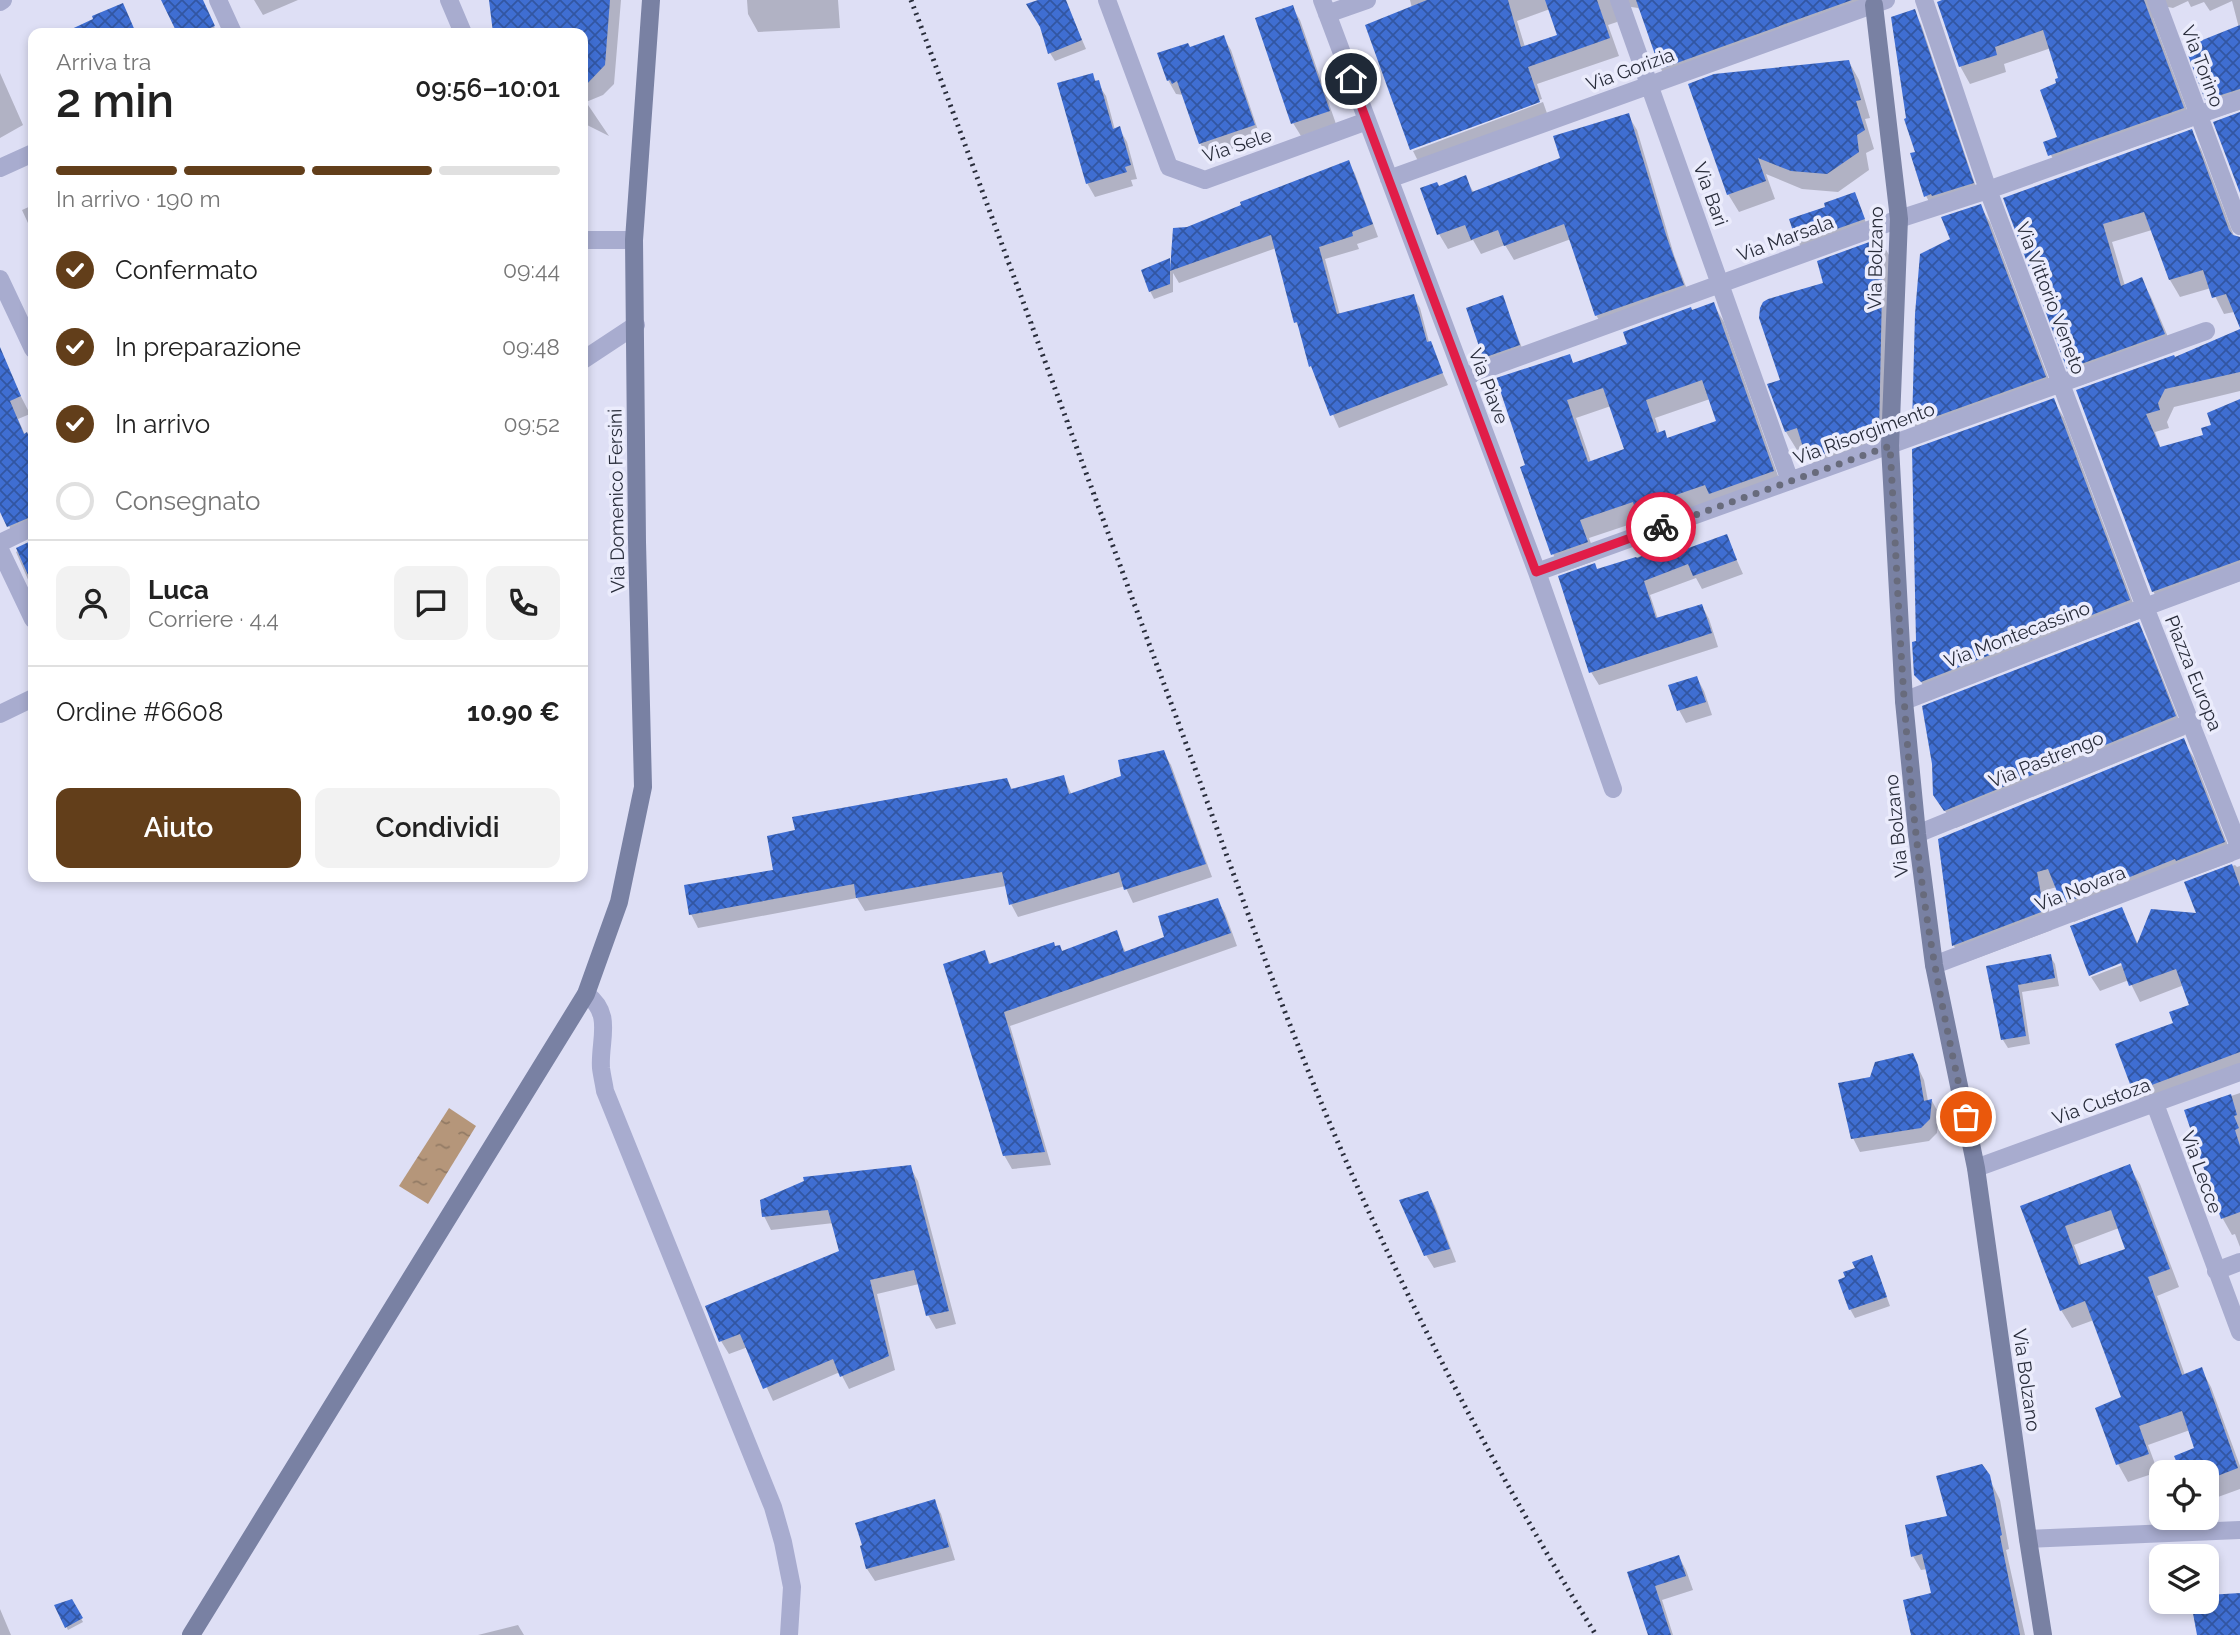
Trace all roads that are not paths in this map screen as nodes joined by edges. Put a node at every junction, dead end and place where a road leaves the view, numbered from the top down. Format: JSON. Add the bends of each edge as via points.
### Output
{"nodes":[{"id":1,"x":218,"y":0,"type":"edge"},
{"id":2,"x":449,"y":0,"type":"edge"},
{"id":3,"x":651,"y":0,"type":"edge"},
{"id":4,"x":1107,"y":0,"type":"edge"},
{"id":5,"x":1367,"y":0,"type":"edge"},
{"id":6,"x":1619,"y":0,"type":"edge"},
{"id":7,"x":1924,"y":0,"type":"edge"},
{"id":8,"x":2156,"y":0,"type":"edge"},
{"id":9,"x":1878,"y":2,"type":"edge"},
{"id":10,"x":1324,"y":7,"type":"edge"},
{"id":11,"x":231,"y":28,"type":"edge"},
{"id":12,"x":461,"y":28,"type":"edge"},
{"id":13,"x":1649,"y":84,"type":"junction"},
{"id":14,"x":2240,"y":100,"type":"edge"},
{"id":15,"x":2199,"y":115,"type":"junction"},
{"id":16,"x":1367,"y":121,"type":"junction"},
{"id":17,"x":28,"y":155,"type":"edge"},
{"id":18,"x":0,"y":168,"type":"edge"},
{"id":19,"x":1389,"y":179,"type":"junction"},
{"id":20,"x":1988,"y":190,"type":"junction"},
{"id":21,"x":1899,"y":219,"type":"junction"},
{"id":22,"x":2240,"y":226,"type":"edge"},
{"id":23,"x":588,"y":240,"type":"edge"},
{"id":24,"x":634,"y":240,"type":"junction"},
{"id":25,"x":0,"y":279,"type":"edge"},
{"id":26,"x":1720,"y":284,"type":"junction"},
{"id":27,"x":636,"y":326,"type":"junction"},
{"id":28,"x":2206,"y":331,"type":"dead end"},
{"id":29,"x":28,"y":338,"type":"edge"},
{"id":30,"x":588,"y":357,"type":"edge"},
{"id":31,"x":1464,"y":377,"type":"junction"},
{"id":32,"x":2061,"y":384,"type":"junction"},
{"id":33,"x":1890,"y":446,"type":"junction"},
{"id":34,"x":1790,"y":481,"type":"junction"},
{"id":35,"x":28,"y":529,"type":"edge"},
{"id":36,"x":0,"y":543,"type":"edge"},
{"id":37,"x":0,"y":550,"type":"edge"},
{"id":38,"x":1536,"y":572,"type":"junction"},
{"id":39,"x":2240,"y":572,"type":"edge"},
{"id":40,"x":2145,"y":607,"type":"junction"},
{"id":41,"x":28,"y":609,"type":"edge"},
{"id":42,"x":28,"y":700,"type":"edge"},
{"id":43,"x":1904,"y":701,"type":"junction"},
{"id":44,"x":0,"y":714,"type":"edge"},
{"id":45,"x":2192,"y":722,"type":"junction"},
{"id":46,"x":1613,"y":789,"type":"dead end"},
{"id":47,"x":1917,"y":834,"type":"junction"},
{"id":48,"x":2240,"y":849,"type":"edge"},
{"id":49,"x":1934,"y":965,"type":"junction"},
{"id":50,"x":586,"y":994,"type":"junction"},
{"id":51,"x":2240,"y":1072,"type":"edge"},
{"id":52,"x":2155,"y":1104,"type":"junction"},
{"id":53,"x":1976,"y":1168,"type":"junction"},
{"id":54,"x":2240,"y":1262,"type":"edge"},
{"id":55,"x":2216,"y":1271,"type":"junction"},
{"id":56,"x":2240,"y":1332,"type":"edge"},
{"id":57,"x":2240,"y":1530,"type":"edge"},
{"id":58,"x":2028,"y":1539,"type":"junction"},
{"id":59,"x":191,"y":1635,"type":"edge"},
{"id":60,"x":789,"y":1635,"type":"edge"},
{"id":61,"x":2043,"y":1635,"type":"edge"}],
"edges":[{"from":1,"to":11,"type":"street"},
{"from":2,"to":12,"type":"street"},
{"from":3,"to":24,"type":"main road","name":"Via Domenico Fersini"},
{"from":4,"to":16,"type":"street","name":"Via Sele","via":[[1168,167],[1205,180]]},
{"from":5,"to":10,"type":"street"},
{"from":6,"to":13,"type":"street","name":"Via Bari"},
{"from":7,"to":20,"type":"street","name":"Via Vittorio Veneto"},
{"from":8,"to":15,"type":"street","name":"Via Torino"},
{"from":9,"to":13,"type":"street","name":"Via Gorizia"},
{"from":9,"to":21,"type":"main road","name":"Via Bolzano"},
{"from":10,"to":16,"type":"street","name":"Via Piave"},
{"from":13,"to":19,"type":"street","name":"Via Gorizia"},
{"from":13,"to":26,"type":"street","name":"Via Bari"},
{"from":14,"to":15,"type":"street","name":"Via Marsala"},
{"from":15,"to":20,"type":"street","name":"Via Marsala"},
{"from":15,"to":22,"type":"street","name":"Via Torino"},
{"from":16,"to":19,"type":"street","name":"Via Piave"},
{"from":17,"to":18,"type":"street"},
{"from":19,"to":31,"type":"street","name":"Via Piave"},
{"from":20,"to":21,"type":"street","name":"Via Marsala"},
{"from":20,"to":32,"type":"street","name":"Via Vittorio Veneto"},
{"from":21,"to":26,"type":"street","name":"Via Marsala"},
{"from":21,"to":33,"type":"main road","name":"Via Bolzano"},
{"from":23,"to":24,"type":"street"},
{"from":24,"to":27,"type":"main road","name":"Via Domenico Fersini"},
{"from":25,"to":29,"type":"street"},
{"from":26,"to":31,"type":"street","name":"Via Marsala"},
{"from":26,"to":34,"type":"street","name":"Via Bari"},
{"from":27,"to":30,"type":"street"},
{"from":27,"to":50,"type":"main road","name":"Via Domenico Fersini","via":[[643,787],[619,902]]},
{"from":28,"to":32,"type":"street","name":"Via Risorgimento"},
{"from":31,"to":38,"type":"street","name":"Via Piave"},
{"from":32,"to":33,"type":"street","name":"Via Risorgimento"},
{"from":32,"to":40,"type":"street","name":"Via Vittorio Veneto"},
{"from":33,"to":34,"type":"street","name":"Via Risorgimento"},
{"from":33,"to":43,"type":"main road","name":"Via Bolzano"},
{"from":34,"to":38,"type":"street","name":"Via Risorgimento"},
{"from":35,"to":36,"type":"street"},
{"from":37,"to":41,"type":"street"},
{"from":38,"to":46,"type":"street","name":"Via Piave"},
{"from":39,"to":40,"type":"street","name":"Piazza Europa"},
{"from":40,"to":43,"type":"street","name":"Via Montecassino"},
{"from":40,"to":45,"type":"street","name":"Piazza Europa"},
{"from":42,"to":44,"type":"street"},
{"from":43,"to":47,"type":"main road","name":"Via Bolzano"},
{"from":45,"to":47,"type":"street","name":"Via Pastrengo"},
{"from":45,"to":48,"type":"street","name":"Piazza Europa"},
{"from":47,"to":49,"type":"main road","name":"Via Bolzano"},
{"from":48,"to":49,"type":"street","name":"Via Novara"},
{"from":49,"to":53,"type":"main road","name":"Via Bolzano"},
{"from":50,"to":59,"type":"main road","name":"Via Domenico Fersini"},
{"from":50,"to":60,"type":"street","via":[[601,1009],[601,1067],[606,1091],[773,1507],[792,1587]]},
{"from":51,"to":52,"type":"street","name":"Via Custoza"},
{"from":52,"to":53,"type":"street","name":"Via Custoza"},
{"from":52,"to":55,"type":"street","name":"Via Lecce"},
{"from":53,"to":58,"type":"main road","name":"Via Bolzano"},
{"from":54,"to":55,"type":"street"},
{"from":55,"to":56,"type":"street","name":"Via Lecce"},
{"from":57,"to":58,"type":"street"},
{"from":58,"to":61,"type":"main road","name":"Via Bolzano"}]}
